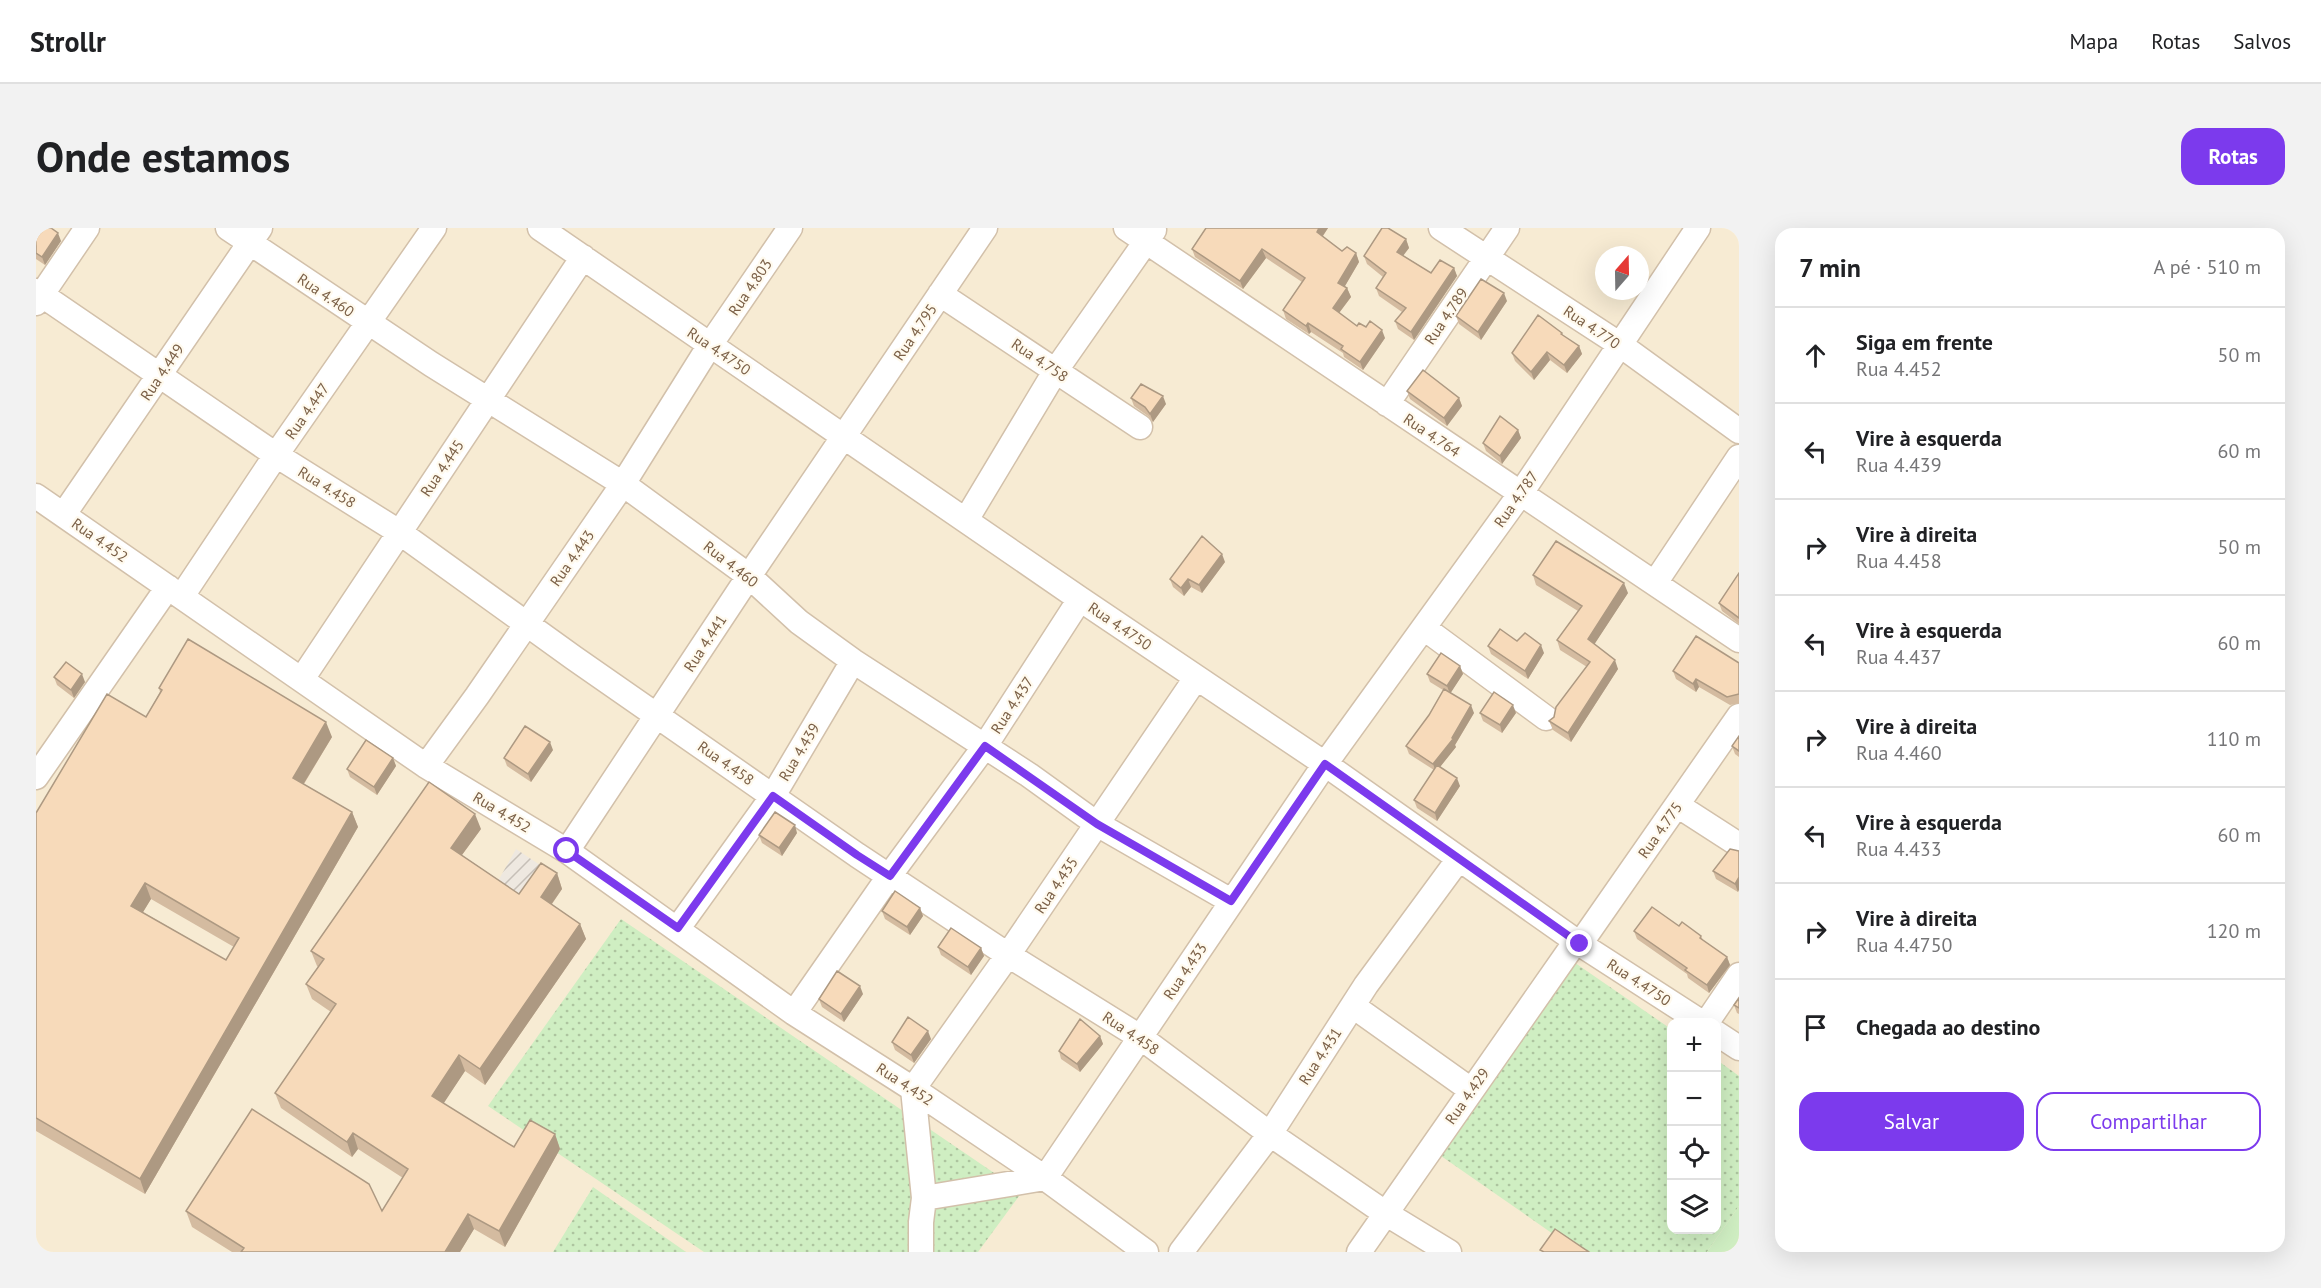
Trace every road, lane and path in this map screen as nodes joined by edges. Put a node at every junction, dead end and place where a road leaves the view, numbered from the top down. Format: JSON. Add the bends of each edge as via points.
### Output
{"nodes":[{"id":1,"x":87,"y":228,"type":"edge"},
{"id":2,"x":228,"y":228,"type":"edge"},
{"id":3,"x":434,"y":228,"type":"edge"},
{"id":4,"x":540,"y":228,"type":"edge"},
{"id":5,"x":790,"y":228,"type":"edge"},
{"id":6,"x":985,"y":228,"type":"edge"},
{"id":7,"x":1126,"y":228,"type":"edge"},
{"id":8,"x":1441,"y":228,"type":"edge"},
{"id":9,"x":1507,"y":228,"type":"edge"},
{"id":10,"x":1698,"y":228,"type":"edge"},
{"id":11,"x":1150,"y":235,"type":"edge"},
{"id":12,"x":254,"y":236,"type":"edge"},
{"id":13,"x":583,"y":257,"type":"junction"},
{"id":14,"x":1486,"y":257,"type":"junction"},
{"id":15,"x":940,"y":294,"type":"junction"},
{"id":16,"x":38,"y":296,"type":"edge"},
{"id":17,"x":368,"y":323,"type":"junction"},
{"id":18,"x":1619,"y":344,"type":"junction"},
{"id":19,"x":710,"y":345,"type":"junction"},
{"id":20,"x":1056,"y":370,"type":"junction"},
{"id":21,"x":159,"y":376,"type":"junction"},
{"id":22,"x":487,"y":400,"type":"junction"},
{"id":23,"x":1387,"y":404,"type":"junction"},
{"id":24,"x":1140,"y":427,"type":"dead end"},
{"id":25,"x":1739,"y":431,"type":"edge"},
{"id":26,"x":844,"y":436,"type":"junction"},
{"id":27,"x":276,"y":455,"type":"junction"},
{"id":28,"x":1739,"y":457,"type":"edge"},
{"id":29,"x":623,"y":484,"type":"junction"},
{"id":30,"x":1521,"y":494,"type":"junction"},
{"id":31,"x":36,"y":496,"type":"edge"},
{"id":32,"x":64,"y":514,"type":"junction"},
{"id":33,"x":966,"y":520,"type":"junction"},
{"id":34,"x":399,"y":532,"type":"junction"},
{"id":35,"x":749,"y":576,"type":"junction"},
{"id":36,"x":1654,"y":583,"type":"junction"},
{"id":37,"x":175,"y":592,"type":"junction"},
{"id":38,"x":1080,"y":599,"type":"junction"},
{"id":39,"x":526,"y":623,"type":"junction"},
{"id":40,"x":1424,"y":628,"type":"junction"},
{"id":41,"x":1739,"y":640,"type":"edge"},
{"id":42,"x":853,"y":661,"type":"junction"},
{"id":43,"x":1196,"y":678,"type":"junction"},
{"id":44,"x":302,"y":679,"type":"junction"},
{"id":45,"x":657,"y":715,"type":"junction"},
{"id":46,"x":1739,"y":716,"type":"edge"},
{"id":47,"x":1546,"y":718,"type":"dead end"},
{"id":48,"x":985,"y":746,"type":"junction"},
{"id":49,"x":1325,"y":764,"type":"junction"},
{"id":50,"x":426,"y":766,"type":"junction"},
{"id":51,"x":36,"y":777,"type":"edge"},
{"id":52,"x":773,"y":796,"type":"junction"},
{"id":53,"x":1677,"y":805,"type":"junction"},
{"id":54,"x":1097,"y":824,"type":"junction"},
{"id":55,"x":1739,"y":846,"type":"edge"},
{"id":56,"x":567,"y":851,"type":"junction"},
{"id":57,"x":1458,"y":860,"type":"junction"},
{"id":58,"x":890,"y":876,"type":"junction"},
{"id":59,"x":1231,"y":901,"type":"junction"},
{"id":60,"x":678,"y":928,"type":"junction"},
{"id":61,"x":1578,"y":943,"type":"junction"},
{"id":62,"x":1008,"y":955,"type":"junction"},
{"id":63,"x":1739,"y":975,"type":"edge"},
{"id":64,"x":1353,"y":1005,"type":"junction"},
{"id":65,"x":794,"y":1013,"type":"junction"},
{"id":66,"x":1693,"y":1018,"type":"edge"},
{"id":67,"x":1710,"y":1018,"type":"edge"},
{"id":68,"x":1721,"y":1036,"type":"edge"},
{"id":69,"x":1140,"y":1037,"type":"junction"},
{"id":70,"x":1739,"y":1048,"type":"edge"},
{"id":71,"x":913,"y":1089,"type":"junction"},
{"id":72,"x":1471,"y":1090,"type":"junction"},
{"id":73,"x":1270,"y":1134,"type":"junction"},
{"id":74,"x":1045,"y":1178,"type":"junction"},
{"id":75,"x":924,"y":1198,"type":"junction"},
{"id":76,"x":1385,"y":1214,"type":"junction"},
{"id":77,"x":921,"y":1252,"type":"edge"},
{"id":78,"x":1146,"y":1252,"type":"edge"},
{"id":79,"x":1181,"y":1252,"type":"edge"},
{"id":80,"x":1359,"y":1252,"type":"edge"},
{"id":81,"x":1449,"y":1252,"type":"edge"}],
"edges":[{"from":1,"to":16,"type":"street"},
{"from":2,"to":12,"type":"street","name":"Rua 4.460"},
{"from":3,"to":17,"type":"street","name":"Rua 4.447"},
{"from":4,"to":13,"type":"street","name":"Rua 4.4750"},
{"from":5,"to":19,"type":"street","name":"Rua 4.803"},
{"from":6,"to":15,"type":"street","name":"Rua 4.795"},
{"from":7,"to":11,"type":"street","name":"Rua 4.764"},
{"from":8,"to":14,"type":"street","name":"Rua 4.770"},
{"from":9,"to":14,"type":"street","name":"Rua 4.789"},
{"from":10,"to":18,"type":"street","name":"Rua 4.787"},
{"from":11,"to":20,"type":"street"},
{"from":11,"to":23,"type":"street","name":"Rua 4.764"},
{"from":12,"to":17,"type":"street","name":"Rua 4.460"},
{"from":12,"to":21,"type":"street","name":"Rua 4.449"},
{"from":13,"to":19,"type":"street","name":"Rua 4.4750"},
{"from":13,"to":22,"type":"street","name":"Rua 4.445"},
{"from":14,"to":18,"type":"street","name":"Rua 4.770"},
{"from":14,"to":23,"type":"street","name":"Rua 4.789"},
{"from":15,"to":20,"type":"street","name":"Rua 4.758"},
{"from":15,"to":26,"type":"street","name":"Rua 4.795"},
{"from":16,"to":21,"type":"street","name":"Rua 4.458"},
{"from":17,"to":22,"type":"street","name":"Rua 4.460"},
{"from":17,"to":27,"type":"street","name":"Rua 4.447"},
{"from":18,"to":25,"type":"street","name":"Rua 4.770"},
{"from":18,"to":30,"type":"street","name":"Rua 4.787"},
{"from":19,"to":26,"type":"street","name":"Rua 4.4750"},
{"from":19,"to":29,"type":"street","name":"Rua 4.443"},
{"from":20,"to":24,"type":"street","name":"Rua 4.758"},
{"from":20,"to":33,"type":"street"},
{"from":21,"to":27,"type":"street","name":"Rua 4.458"},
{"from":21,"to":32,"type":"street","name":"Rua 4.449"},
{"from":22,"to":29,"type":"street","name":"Rua 4.460"},
{"from":22,"to":34,"type":"street","name":"Rua 4.445"},
{"from":23,"to":30,"type":"street","name":"Rua 4.764"},
{"from":26,"to":33,"type":"street","name":"Rua 4.4750"},
{"from":26,"to":35,"type":"street","name":"Rua 4.441"},
{"from":27,"to":34,"type":"street","name":"Rua 4.458"},
{"from":27,"to":37,"type":"street","name":"Rua 4.447"},
{"from":28,"to":36,"type":"street"},
{"from":29,"to":35,"type":"street","name":"Rua 4.460"},
{"from":29,"to":39,"type":"street","name":"Rua 4.443"},
{"from":30,"to":36,"type":"street","name":"Rua 4.764"},
{"from":30,"to":40,"type":"street","name":"Rua 4.787"},
{"from":31,"to":32,"type":"street","name":"Rua 4.452"},
{"from":32,"to":37,"type":"street","name":"Rua 4.452"},
{"from":33,"to":38,"type":"street","name":"Rua 4.4750"},
{"from":34,"to":39,"type":"street","name":"Rua 4.458"},
{"from":34,"to":44,"type":"street","name":"Rua 4.445"},
{"from":35,"to":42,"type":"street","name":"Rua 4.460","via":[[799,622]]},
{"from":35,"to":45,"type":"street","name":"Rua 4.441"},
{"from":36,"to":41,"type":"street","name":"Rua 4.764"},
{"from":37,"to":44,"type":"street","name":"Rua 4.452"},
{"from":37,"to":51,"type":"street","name":"Rua 4.447"},
{"from":38,"to":43,"type":"street","name":"Rua 4.4750"},
{"from":38,"to":48,"type":"street","name":"Rua 4.437"},
{"from":39,"to":45,"type":"street","name":"Rua 4.458"},
{"from":39,"to":50,"type":"street","name":"Rua 4.443"},
{"from":40,"to":47,"type":"street"},
{"from":40,"to":49,"type":"street","name":"Rua 4.787"},
{"from":42,"to":48,"type":"street","name":"Rua 4.460"},
{"from":42,"to":52,"type":"street","name":"Rua 4.439"},
{"from":43,"to":49,"type":"street","name":"Rua 4.4750"},
{"from":43,"to":54,"type":"street","name":"Rua 4.435"},
{"from":44,"to":50,"type":"street","name":"Rua 4.452"},
{"from":45,"to":52,"type":"street","name":"Rua 4.458"},
{"from":45,"to":56,"type":"street","name":"Rua 4.441"},
{"from":46,"to":53,"type":"street","name":"Rua 4.775"},
{"from":48,"to":54,"type":"street","name":"Rua 4.460"},
{"from":48,"to":58,"type":"street","name":"Rua 4.437"},
{"from":49,"to":57,"type":"street","name":"Rua 4.4750"},
{"from":49,"to":59,"type":"street","name":"Rua 4.433"},
{"from":50,"to":56,"type":"street","name":"Rua 4.452"},
{"from":52,"to":58,"type":"street","name":"Rua 4.458"},
{"from":52,"to":60,"type":"street","name":"Rua 4.439"},
{"from":53,"to":55,"type":"street"},
{"from":53,"to":61,"type":"street","name":"Rua 4.775"},
{"from":54,"to":59,"type":"street","name":"Rua 4.460"},
{"from":54,"to":62,"type":"street","name":"Rua 4.435"},
{"from":56,"to":60,"type":"street","name":"Rua 4.452"},
{"from":57,"to":61,"type":"street","name":"Rua 4.4750"},
{"from":57,"to":64,"type":"street","name":"Rua 4.431"},
{"from":58,"to":62,"type":"street","name":"Rua 4.458"},
{"from":58,"to":65,"type":"street","name":"Rua 4.437"},
{"from":59,"to":69,"type":"street","name":"Rua 4.433"},
{"from":60,"to":65,"type":"street","name":"Rua 4.452"},
{"from":61,"to":66,"type":"street","name":"Rua 4.4750"},
{"from":61,"to":72,"type":"street","name":"Rua 4.429"},
{"from":62,"to":69,"type":"street","name":"Rua 4.458"},
{"from":62,"to":71,"type":"street","name":"Rua 4.435"},
{"from":63,"to":67,"type":"street"},
{"from":64,"to":72,"type":"street"},
{"from":64,"to":73,"type":"street","name":"Rua 4.431"},
{"from":65,"to":71,"type":"street","name":"Rua 4.452"},
{"from":68,"to":70,"type":"street"},
{"from":69,"to":73,"type":"street","name":"Rua 4.458"},
{"from":69,"to":74,"type":"street","name":"Rua 4.433"},
{"from":71,"to":74,"type":"street","name":"Rua 4.452"},
{"from":71,"to":75,"type":"street"},
{"from":72,"to":76,"type":"street","name":"Rua 4.429"},
{"from":73,"to":76,"type":"street","name":"Rua 4.458"},
{"from":73,"to":79,"type":"street","name":"Rua 4.431"},
{"from":74,"to":75,"type":"street"},
{"from":74,"to":78,"type":"street","name":"Rua 4.452"},
{"from":75,"to":77,"type":"street"},
{"from":76,"to":80,"type":"street","name":"Rua 4.429"},
{"from":76,"to":81,"type":"street","name":"Rua 4.458"}]}
